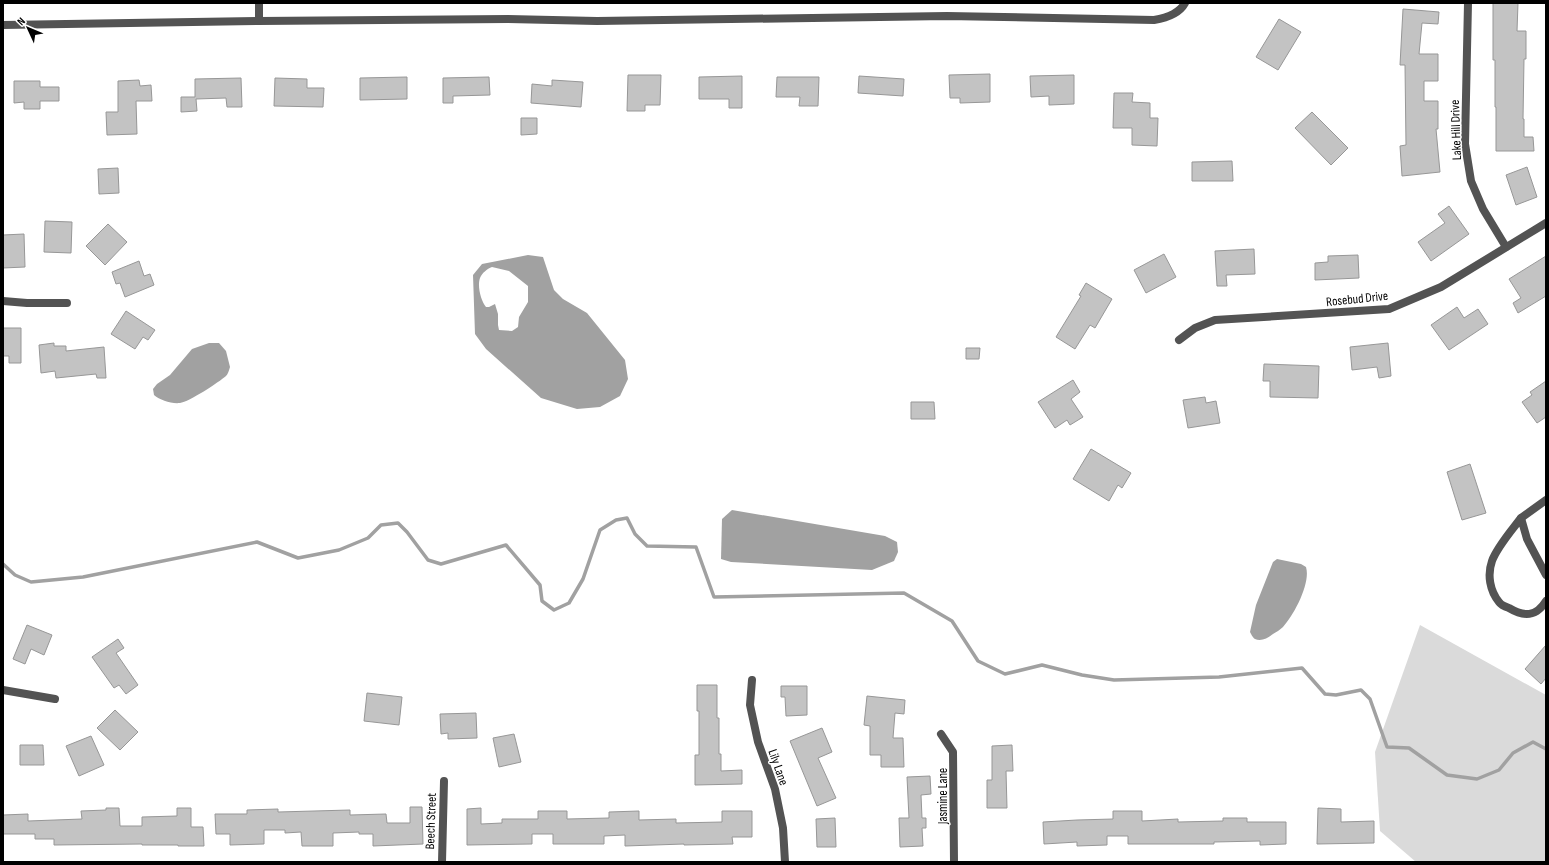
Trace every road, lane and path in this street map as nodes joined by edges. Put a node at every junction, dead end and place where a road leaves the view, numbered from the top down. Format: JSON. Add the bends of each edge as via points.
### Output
{"nodes":[{"id":1,"x":259,"y":3,"type":"edge"},
{"id":2,"x":1185,"y":3,"type":"edge"},
{"id":3,"x":1468,"y":3,"type":"edge"},
{"id":4,"x":259,"y":21,"type":"junction"},
{"id":5,"x":3,"y":25,"type":"edge"},
{"id":6,"x":1546,"y":223,"type":"edge"},
{"id":7,"x":1506,"y":247,"type":"junction"},
{"id":8,"x":3,"y":301,"type":"edge"},
{"id":9,"x":67,"y":303,"type":"dead end"},
{"id":10,"x":1179,"y":340,"type":"dead end"},
{"id":11,"x":1546,"y":500,"type":"edge"},
{"id":12,"x":1521,"y":518,"type":"junction"},
{"id":13,"x":1546,"y":575,"type":"edge"},
{"id":14,"x":1546,"y":602,"type":"edge"},
{"id":15,"x":752,"y":680,"type":"dead end"},
{"id":16,"x":3,"y":690,"type":"edge"},
{"id":17,"x":55,"y":699,"type":"dead end"},
{"id":18,"x":941,"y":734,"type":"dead end"},
{"id":19,"x":444,"y":781,"type":"dead end"},
{"id":20,"x":442,"y":862,"type":"edge"},
{"id":21,"x":785,"y":862,"type":"edge"},
{"id":22,"x":954,"y":862,"type":"edge"}],
"edges":[{"from":1,"to":4,"type":"street"},
{"from":2,"to":4,"type":"street","via":[[1168,17],[1154,20],[947,16],[602,21]]},
{"from":3,"to":7,"type":"street","name":"Lake Hill Drive","via":[[1465,144],[1471,181],[1483,209]]},
{"from":4,"to":5,"type":"street"},
{"from":6,"to":7,"type":"street","name":"Rosebud Drive"},
{"from":7,"to":10,"type":"street","name":"Rosebud Drive","via":[[1441,287],[1389,309],[1215,320],[1195,328]]},
{"from":8,"to":9,"type":"street"},
{"from":11,"to":12,"type":"street"},
{"from":12,"to":13,"type":"street","via":[[1527,539]]},
{"from":12,"to":14,"type":"street","via":[[1492,561],[1490,584],[1500,603],[1514,611],[1528,615],[1536,612]]},
{"from":15,"to":21,"type":"street","name":"Lily Lane","via":[[750,705],[758,742],[784,828]]},
{"from":16,"to":17,"type":"street"},
{"from":18,"to":22,"type":"street","name":"Jasmine Lane","via":[[953,752]]},
{"from":19,"to":20,"type":"street","name":"Beech Street"}]}
